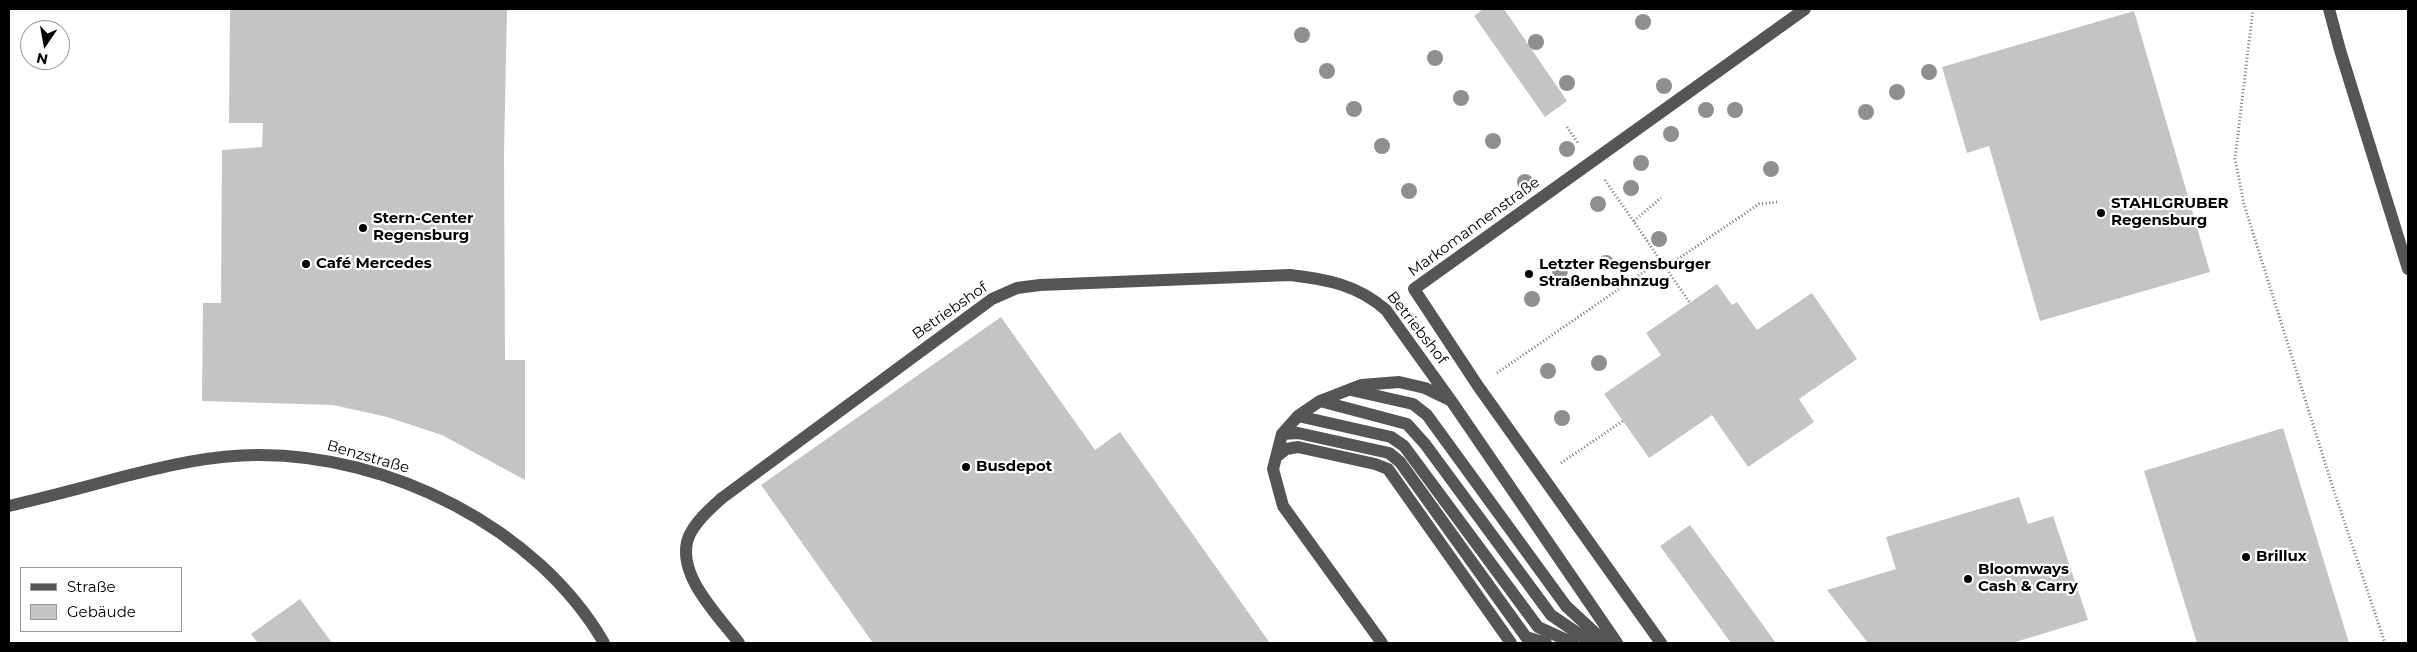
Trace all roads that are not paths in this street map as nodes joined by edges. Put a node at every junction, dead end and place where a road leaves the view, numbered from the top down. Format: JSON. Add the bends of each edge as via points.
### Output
{"nodes":[{"id":1,"x":1804,"y":9,"type":"edge"},
{"id":2,"x":2329,"y":9,"type":"edge"},
{"id":3,"x":2408,"y":269,"type":"edge"},
{"id":4,"x":1349,"y":389,"type":"junction"},
{"id":5,"x":1320,"y":401,"type":"junction"},
{"id":6,"x":1452,"y":402,"type":"junction"},
{"id":7,"x":1298,"y":416,"type":"junction"},
{"id":8,"x":1282,"y":434,"type":"junction"},
{"id":9,"x":1276,"y":457,"type":"junction"},
{"id":10,"x":9,"y":506,"type":"edge"},
{"id":11,"x":604,"y":643,"type":"edge"},
{"id":12,"x":739,"y":643,"type":"edge"},
{"id":13,"x":1382,"y":643,"type":"edge"},
{"id":14,"x":1511,"y":643,"type":"edge"},
{"id":15,"x":1546,"y":643,"type":"edge"},
{"id":16,"x":1573,"y":643,"type":"edge"},
{"id":17,"x":1592,"y":643,"type":"edge"},
{"id":18,"x":1606,"y":643,"type":"edge"},
{"id":19,"x":1617,"y":643,"type":"edge"},
{"id":20,"x":1661,"y":643,"type":"edge"}],
"edges":[{"from":1,"to":20,"type":"street","name":"Markomannenstraße","via":[[1414,289],[1478,386]]},
{"from":2,"to":3,"type":"street"},
{"from":4,"to":5,"type":"street","name":"Betriebshof"},
{"from":4,"to":6,"type":"street","name":"Betriebshof","via":[[1399,382],[1425,388]]},
{"from":4,"to":18,"type":"street","via":[[1413,404],[1427,415],[1566,606]]},
{"from":5,"to":7,"type":"street","name":"Betriebshof"},
{"from":5,"to":17,"type":"street","via":[[1407,424],[1551,615]]},
{"from":6,"to":12,"type":"street","name":"Betriebshof","via":[[1386,310],[1372,297],[1325,279],[1290,275],[1018,288],[992,299],[722,498],[701,518],[689,536],[685,556],[690,577]]},
{"from":6,"to":19,"type":"street","name":"Betriebshof"},
{"from":7,"to":8,"type":"street","name":"Betriebshof"},
{"from":7,"to":16,"type":"street","via":[[1391,437],[1404,446],[1538,626]]},
{"from":8,"to":9,"type":"street","name":"Betriebshof"},
{"from":8,"to":15,"type":"street","via":[[1298,432],[1390,453],[1400,462],[1526,637]]},
{"from":9,"to":13,"type":"street","name":"Betriebshof","via":[[1273,469],[1283,506]]},
{"from":9,"to":14,"type":"street","via":[[1286,449],[1298,446],[1388,469]]},
{"from":10,"to":11,"type":"street","name":"Benzstraße","via":[[182,462],[256,454],[330,460],[397,479],[452,504],[506,538],[555,579],[592,623]]}]}
